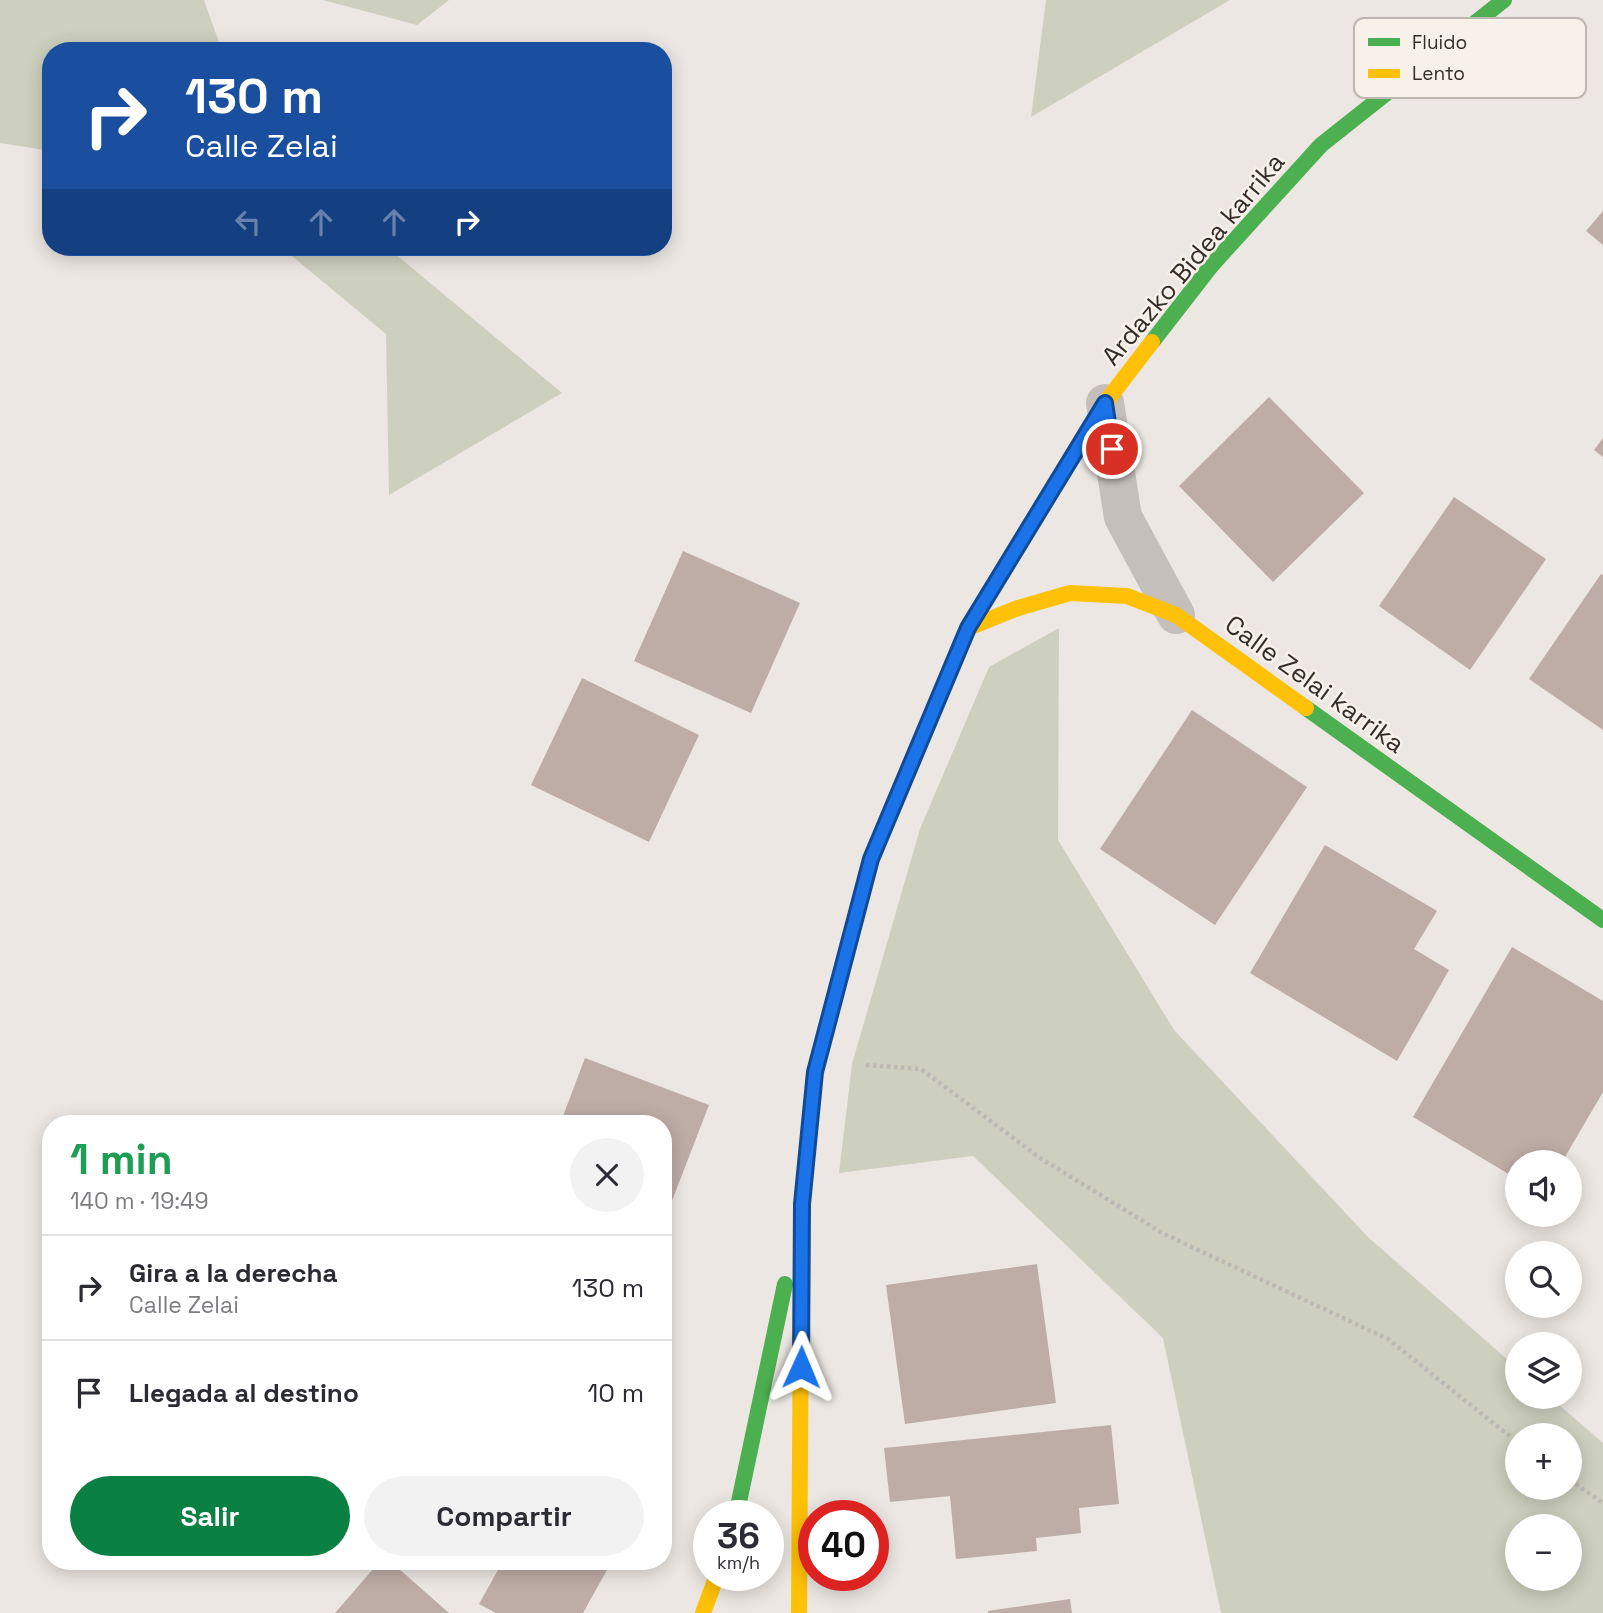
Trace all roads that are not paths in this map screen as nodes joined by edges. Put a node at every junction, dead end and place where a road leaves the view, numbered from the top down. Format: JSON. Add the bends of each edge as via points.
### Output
{"nodes":[{"id":1,"x":1504,"y":0,"type":"edge"},
{"id":2,"x":1481,"y":18,"type":"edge"},
{"id":3,"x":1380,"y":98,"type":"edge"},
{"id":4,"x":1105,"y":403,"type":"junction"},
{"id":5,"x":1176,"y":615,"type":"junction"},
{"id":6,"x":968,"y":628,"type":"junction"},
{"id":7,"x":1603,"y":920,"type":"edge"},
{"id":8,"x":802,"y":1204,"type":"junction"},
{"id":9,"x":739,"y":1500,"type":"edge"},
{"id":10,"x":711,"y":1591,"type":"edge"},
{"id":11,"x":703,"y":1613,"type":"edge"},
{"id":12,"x":799,"y":1613,"type":"edge"}],
"edges":[{"from":1,"to":2,"type":"street","name":"Ardazko Bidea karrika"},
{"from":3,"to":4,"type":"street","name":"Ardazko Bidea karrika","via":[[1321,145],[1211,266]]},
{"from":4,"to":5,"type":"street","via":[[1123,517]]},
{"from":4,"to":6,"type":"street","name":"Ardazko Bidea karrika"},
{"from":5,"to":6,"type":"street","name":"Calle Zelai karrika","via":[[1127,596],[1070,593]]},
{"from":5,"to":7,"type":"street","name":"Calle Zelai karrika"},
{"from":6,"to":8,"type":"street","name":"Ardazko Bidea karrika","via":[[871,859],[815,1072]]},
{"from":8,"to":9,"type":"street","name":"Ardazko Bidea karrika"},
{"from":8,"to":12,"type":"street","name":"Ardazko Bidea karrika"},
{"from":10,"to":11,"type":"street"}]}
